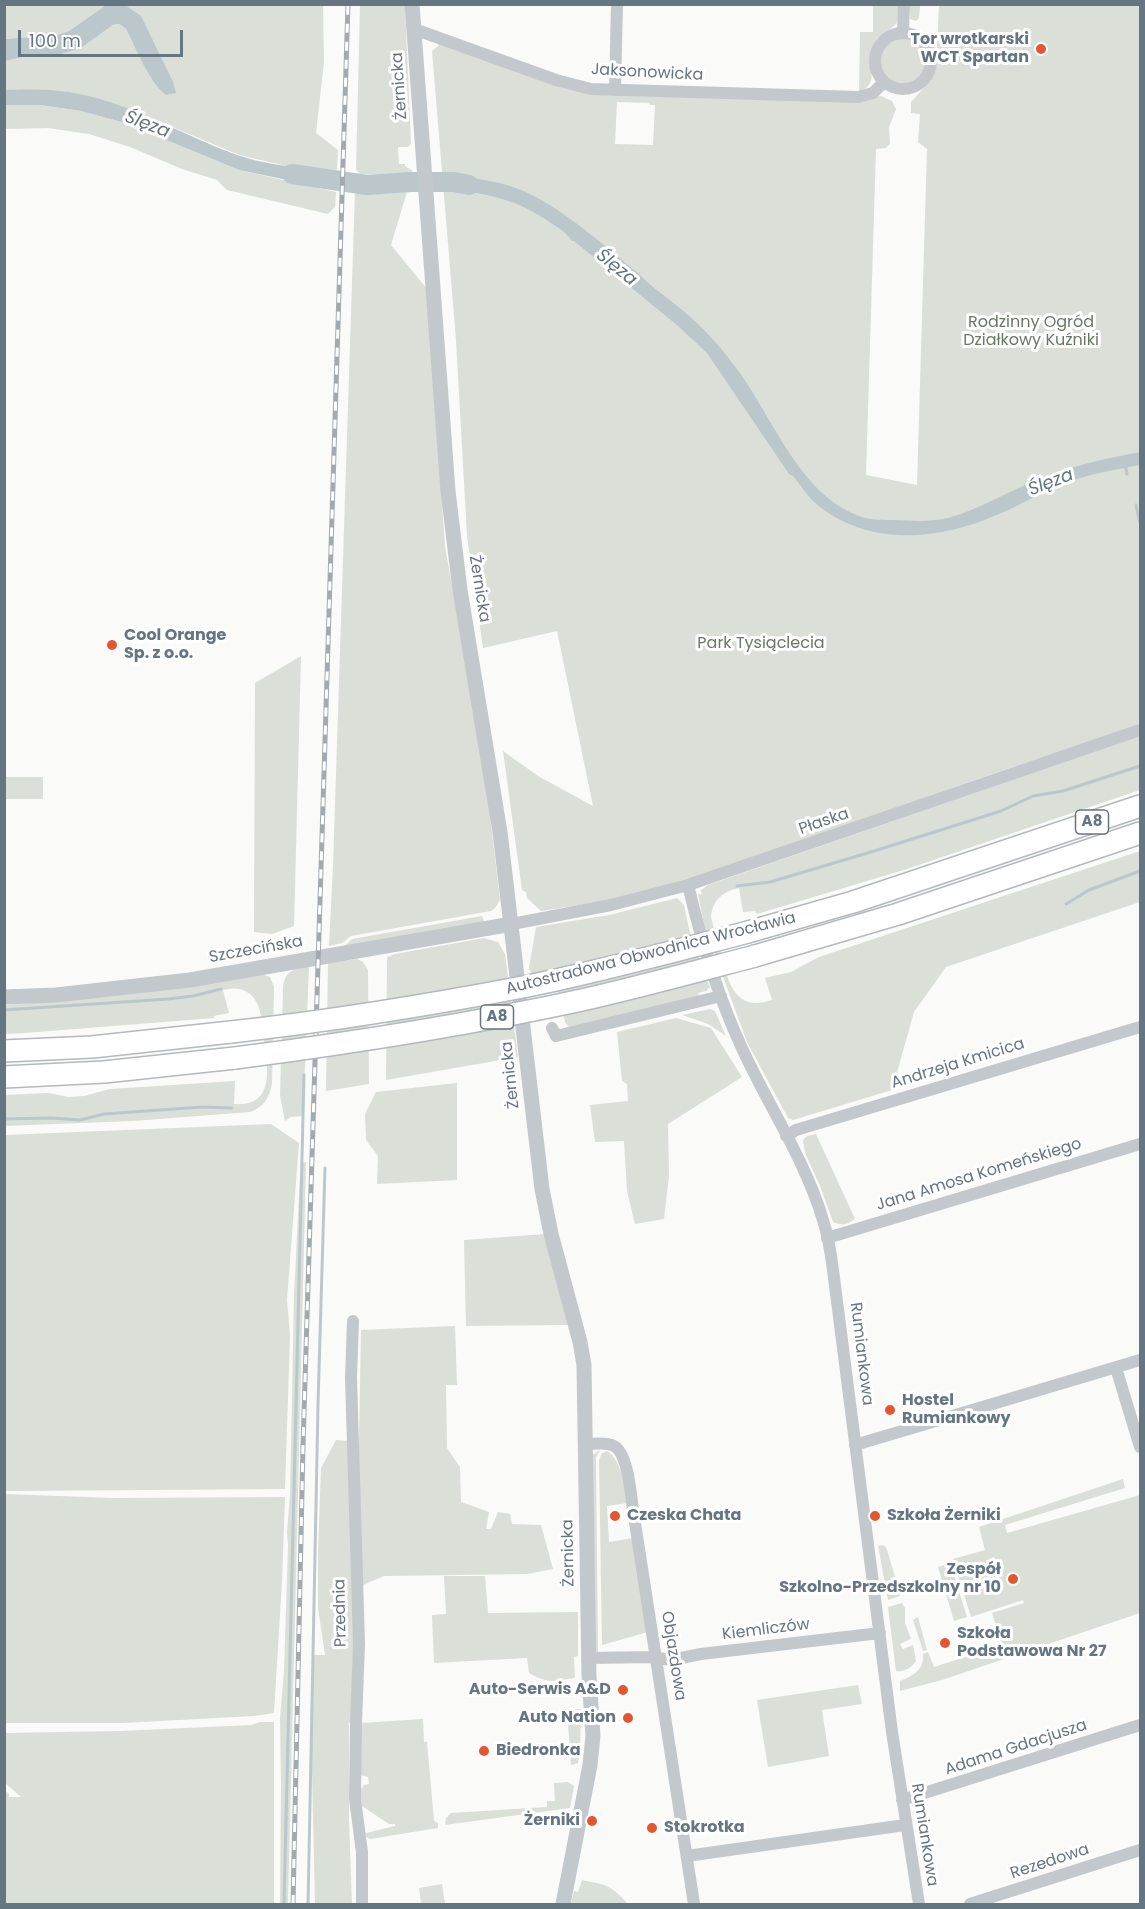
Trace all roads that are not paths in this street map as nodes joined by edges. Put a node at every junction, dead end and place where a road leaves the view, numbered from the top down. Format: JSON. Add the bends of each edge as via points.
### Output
{"nodes":[{"id":1,"x":412,"y":4,"type":"edge"},
{"id":2,"x":617,"y":4,"type":"edge"},
{"id":3,"x":904,"y":4,"type":"edge"},
{"id":4,"x":414,"y":29,"type":"junction"},
{"id":5,"x":903,"y":32,"type":"junction"},
{"id":6,"x":884,"y":82,"type":"junction"},
{"id":7,"x":615,"y":90,"type":"junction"},
{"id":8,"x":1140,"y":730,"type":"edge"},
{"id":9,"x":1140,"y":806,"type":"edge"},
{"id":10,"x":1140,"y":833,"type":"edge"},
{"id":11,"x":688,"y":885,"type":"junction"},
{"id":12,"x":512,"y":924,"type":"junction"},
{"id":13,"x":721,"y":996,"type":"junction"},
{"id":14,"x":4,"y":998,"type":"edge"},
{"id":15,"x":1140,"y":1027,"type":"edge"},
{"id":16,"x":554,"y":1032,"type":"dead end"},
{"id":17,"x":4,"y":1051,"type":"edge"},
{"id":18,"x":4,"y":1077,"type":"edge"},
{"id":19,"x":786,"y":1136,"type":"junction"},
{"id":20,"x":1140,"y":1144,"type":"edge"},
{"id":21,"x":827,"y":1238,"type":"junction"},
{"id":22,"x":353,"y":1321,"type":"dead end"},
{"id":23,"x":1140,"y":1360,"type":"edge"},
{"id":24,"x":1116,"y":1368,"type":"junction"},
{"id":25,"x":585,"y":1444,"type":"junction"},
{"id":26,"x":855,"y":1445,"type":"junction"},
{"id":27,"x":1140,"y":1447,"type":"edge"},
{"id":28,"x":880,"y":1633,"type":"junction"},
{"id":29,"x":656,"y":1658,"type":"junction"},
{"id":30,"x":589,"y":1659,"type":"junction"},
{"id":31,"x":1140,"y":1725,"type":"edge"},
{"id":32,"x":902,"y":1800,"type":"junction"},
{"id":33,"x":905,"y":1825,"type":"junction"},
{"id":34,"x":1140,"y":1850,"type":"edge"},
{"id":35,"x":687,"y":1856,"type":"junction"},
{"id":36,"x":362,"y":1905,"type":"edge"},
{"id":37,"x":563,"y":1905,"type":"edge"},
{"id":38,"x":694,"y":1905,"type":"edge"},
{"id":39,"x":919,"y":1905,"type":"edge"},
{"id":40,"x":970,"y":1905,"type":"edge"}],
"edges":[{"from":1,"to":4,"type":"street","name":"Żernicka"},
{"from":2,"to":7,"type":"street"},
{"from":3,"to":5,"type":"street"},
{"from":4,"to":7,"type":"street","name":"Jaksonowicka","via":[[556,80],[591,89]]},
{"from":4,"to":12,"type":"street","name":"Żernicka","via":[[453,543],[501,832]]},
{"from":5,"to":6,"type":"street","via":[[885,39],[875,55],[875,65]]},
{"from":5,"to":6,"type":"street","via":[[926,43],[930,51],[928,76],[915,87],[899,89]]},
{"from":6,"to":7,"type":"street","name":"Jaksonowicka","via":[[873,93],[858,97]]},
{"from":8,"to":11,"type":"street","name":"Płaska"},
{"from":9,"to":17,"type":"highway","name":"Autostradowa Obwodnica Wrocławia","number":"A8","bridge":true,"via":[[853,902],[644,959],[508,989],[381,1012],[231,1032],[92,1047]]},
{"from":10,"to":18,"type":"highway","name":"Autostradowa Obwodnica Wrocławia","number":"A8","bridge":true,"via":[[898,914],[584,1000],[388,1038],[104,1072]]},
{"from":11,"to":12,"type":"street","name":"Płaska"},
{"from":11,"to":13,"type":"street","name":"Rumiankowa"},
{"from":12,"to":14,"type":"street","name":"Szczecińska","via":[[190,980]]},
{"from":12,"to":25,"type":"street","name":"Żernicka","via":[[542,1189],[584,1360]]},
{"from":13,"to":16,"type":"street"},
{"from":13,"to":19,"type":"street","name":"Rumiankowa","via":[[741,1047]]},
{"from":15,"to":19,"type":"street","name":"Andrzeja Kmicica"},
{"from":19,"to":21,"type":"street","name":"Rumiankowa","via":[[824,1221]]},
{"from":20,"to":21,"type":"street","name":"Jana Amosa Komeńskiego"},
{"from":21,"to":26,"type":"street","name":"Rumiankowa"},
{"from":22,"to":36,"type":"street","name":"Przednia","via":[[351,1378],[359,1644],[355,1799],[362,1852]]},
{"from":23,"to":24,"type":"street"},
{"from":24,"to":26,"type":"street"},
{"from":24,"to":27,"type":"street"},
{"from":25,"to":29,"type":"street","name":"Objazdowa","via":[[612,1445],[623,1457]]},
{"from":25,"to":30,"type":"street","name":"Żernicka"},
{"from":26,"to":28,"type":"street","name":"Rumiankowa"},
{"from":28,"to":29,"type":"street","name":"Kiemliczów","via":[[670,1660]]},
{"from":28,"to":32,"type":"street","name":"Rumiankowa"},
{"from":29,"to":30,"type":"street","name":"Kiemliczów"},
{"from":29,"to":35,"type":"street","name":"Objazdowa"},
{"from":30,"to":37,"type":"street","name":"Żernicka","via":[[593,1736],[590,1765]]},
{"from":31,"to":32,"type":"street","name":"Adama Gdacjusza"},
{"from":32,"to":33,"type":"street","name":"Rumiankowa"},
{"from":33,"to":35,"type":"street"},
{"from":33,"to":39,"type":"street","name":"Rumiankowa"},
{"from":34,"to":40,"type":"street","name":"Rezedowa"},
{"from":35,"to":38,"type":"street","name":"Objazdowa"}]}
